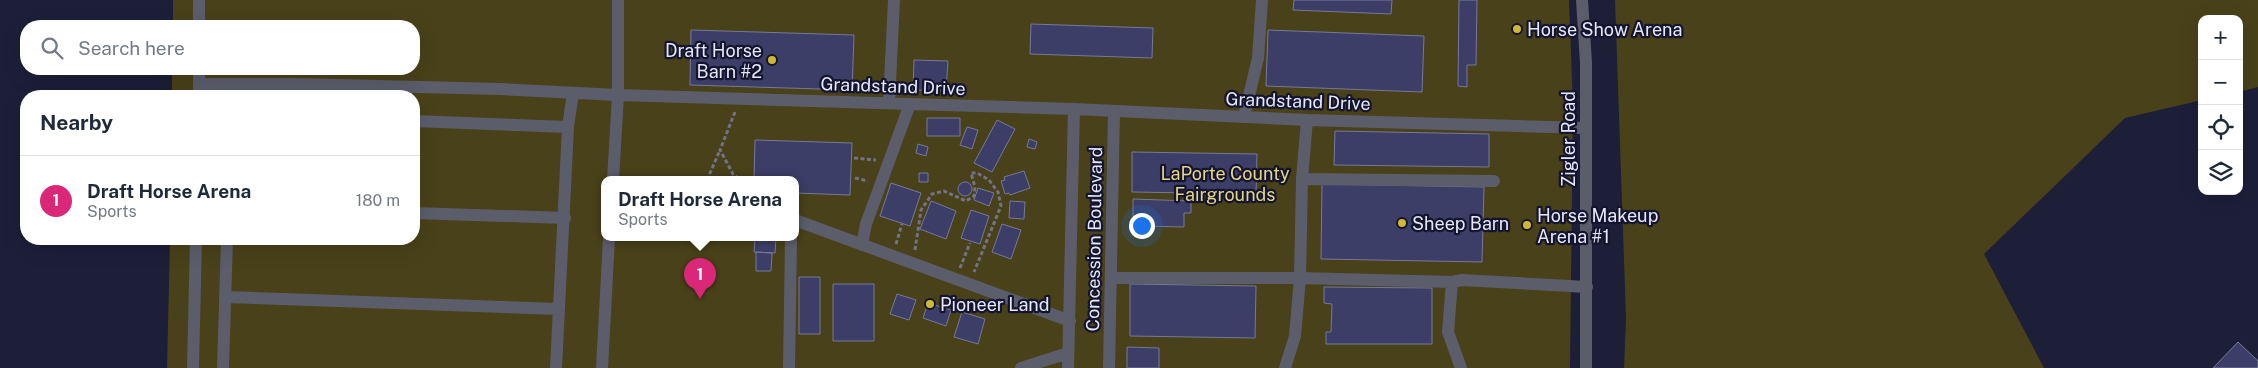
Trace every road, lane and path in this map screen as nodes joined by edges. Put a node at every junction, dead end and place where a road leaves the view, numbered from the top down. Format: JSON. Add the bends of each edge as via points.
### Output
{"nodes":[{"id":1,"x":199,"y":0,"type":"edge"},
{"id":2,"x":618,"y":0,"type":"edge"},
{"id":3,"x":894,"y":0,"type":"edge"},
{"id":4,"x":1262,"y":0,"type":"edge"},
{"id":5,"x":1582,"y":0,"type":"edge"},
{"id":6,"x":199,"y":20,"type":"edge"},
{"id":7,"x":199,"y":75,"type":"edge"},
{"id":8,"x":199,"y":90,"type":"edge"},
{"id":9,"x":231,"y":90,"type":"edge"},
{"id":10,"x":573,"y":93,"type":"junction"},
{"id":11,"x":618,"y":95,"type":"junction"},
{"id":12,"x":742,"y":98,"type":"junction"},
{"id":13,"x":889,"y":103,"type":"junction"},
{"id":14,"x":910,"y":104,"type":"junction"},
{"id":15,"x":1074,"y":109,"type":"junction"},
{"id":16,"x":1114,"y":111,"type":"junction"},
{"id":17,"x":1244,"y":117,"type":"junction"},
{"id":18,"x":1307,"y":120,"type":"junction"},
{"id":19,"x":420,"y":121,"type":"edge"},
{"id":20,"x":568,"y":127,"type":"junction"},
{"id":21,"x":1585,"y":128,"type":"junction"},
{"id":22,"x":720,"y":150,"type":"junction"},
{"id":23,"x":854,"y":158,"type":"dead end"},
{"id":24,"x":889,"y":161,"type":"junction"},
{"id":25,"x":613,"y":176,"type":"edge"},
{"id":26,"x":709,"y":176,"type":"edge"},
{"id":27,"x":735,"y":176,"type":"edge"},
{"id":28,"x":1256,"y":176,"type":"dead end"},
{"id":29,"x":1302,"y":179,"type":"junction"},
{"id":30,"x":1494,"y":181,"type":"dead end"},
{"id":31,"x":420,"y":213,"type":"edge"},
{"id":32,"x":565,"y":218,"type":"junction"},
{"id":33,"x":799,"y":221,"type":"edge"},
{"id":34,"x":609,"y":241,"type":"edge"},
{"id":35,"x":791,"y":241,"type":"edge"},
{"id":36,"x":970,"y":243,"type":"dead end"},
{"id":37,"x":196,"y":245,"type":"edge"},
{"id":38,"x":227,"y":245,"type":"edge"},
{"id":39,"x":862,"y":245,"type":"junction"},
{"id":40,"x":912,"y":263,"type":"junction"},
{"id":41,"x":1111,"y":278,"type":"junction"},
{"id":42,"x":1300,"y":278,"type":"junction"},
{"id":43,"x":954,"y":280,"type":"junction"},
{"id":44,"x":1452,"y":282,"type":"junction"},
{"id":45,"x":970,"y":285,"type":"junction"},
{"id":46,"x":1587,"y":287,"type":"junction"},
{"id":47,"x":225,"y":297,"type":"junction"},
{"id":48,"x":559,"y":309,"type":"junction"},
{"id":49,"x":1070,"y":321,"type":"junction"},
{"id":50,"x":1068,"y":353,"type":"junction"},
{"id":51,"x":193,"y":368,"type":"edge"},
{"id":52,"x":223,"y":368,"type":"edge"},
{"id":53,"x":556,"y":368,"type":"edge"},
{"id":54,"x":602,"y":368,"type":"edge"},
{"id":55,"x":789,"y":368,"type":"edge"},
{"id":56,"x":1021,"y":368,"type":"edge"},
{"id":57,"x":1068,"y":368,"type":"edge"},
{"id":58,"x":1109,"y":368,"type":"edge"},
{"id":59,"x":1285,"y":368,"type":"edge"},
{"id":60,"x":1461,"y":368,"type":"edge"},
{"id":61,"x":1586,"y":368,"type":"edge"}],
"edges":[{"from":1,"to":6,"type":"street"},
{"from":2,"to":11,"type":"street"},
{"from":3,"to":13,"type":"street"},
{"from":4,"to":17,"type":"street","via":[[1258,58]]},
{"from":5,"to":21,"type":"street","name":"Zigler Road","via":[[1586,63]]},
{"from":7,"to":8,"type":"street"},
{"from":9,"to":10,"type":"street","name":"Grandstand Drive","via":[[297,84]]},
{"from":10,"to":11,"type":"street","name":"Grandstand Drive"},
{"from":10,"to":20,"type":"street"},
{"from":11,"to":12,"type":"street","name":"Grandstand Drive"},
{"from":11,"to":25,"type":"street"},
{"from":12,"to":13,"type":"street","name":"Grandstand Drive"},
{"from":12,"to":22,"type":"path"},
{"from":13,"to":14,"type":"street","name":"Grandstand Drive"},
{"from":14,"to":15,"type":"street","name":"Grandstand Drive"},
{"from":14,"to":24,"type":"street"},
{"from":15,"to":16,"type":"street","name":"Grandstand Drive"},
{"from":15,"to":49,"type":"street"},
{"from":16,"to":17,"type":"street","name":"Grandstand Drive"},
{"from":16,"to":41,"type":"street","name":"Concession Boulevard"},
{"from":17,"to":18,"type":"street","name":"Grandstand Drive"},
{"from":18,"to":21,"type":"street","name":"Grandstand Drive"},
{"from":18,"to":29,"type":"street"},
{"from":19,"to":20,"type":"street"},
{"from":20,"to":32,"type":"street"},
{"from":21,"to":46,"type":"street","name":"Zigler Road"},
{"from":22,"to":26,"type":"path"},
{"from":22,"to":27,"type":"path"},
{"from":23,"to":24,"type":"path"},
{"from":24,"to":39,"type":"street","via":[[866,224]]},
{"from":28,"to":29,"type":"path"},
{"from":29,"to":30,"type":"street"},
{"from":29,"to":42,"type":"street"},
{"from":31,"to":32,"type":"street"},
{"from":32,"to":48,"type":"street"},
{"from":33,"to":39,"type":"street"},
{"from":34,"to":54,"type":"street"},
{"from":35,"to":55,"type":"street"},
{"from":36,"to":43,"type":"path"},
{"from":37,"to":51,"type":"street"},
{"from":38,"to":47,"type":"street"},
{"from":39,"to":40,"type":"street"},
{"from":40,"to":43,"type":"street"},
{"from":40,"to":45,"type":"path","via":[[921,210],[932,194],[944,191],[966,201],[974,196],[971,173],[977,173],[989,180],[998,192],[1001,206]]},
{"from":41,"to":42,"type":"street"},
{"from":41,"to":58,"type":"street","name":"Concession Boulevard"},
{"from":42,"to":44,"type":"street"},
{"from":42,"to":59,"type":"street","via":[[1295,336]]},
{"from":43,"to":45,"type":"street"},
{"from":44,"to":46,"type":"street"},
{"from":44,"to":60,"type":"street","via":[[1448,332]]},
{"from":45,"to":49,"type":"street"},
{"from":46,"to":61,"type":"street","name":"Zigler Road"},
{"from":47,"to":48,"type":"street"},
{"from":47,"to":52,"type":"street"},
{"from":48,"to":53,"type":"street"},
{"from":49,"to":50,"type":"street"},
{"from":50,"to":56,"type":"street"},
{"from":50,"to":57,"type":"street"}]}
